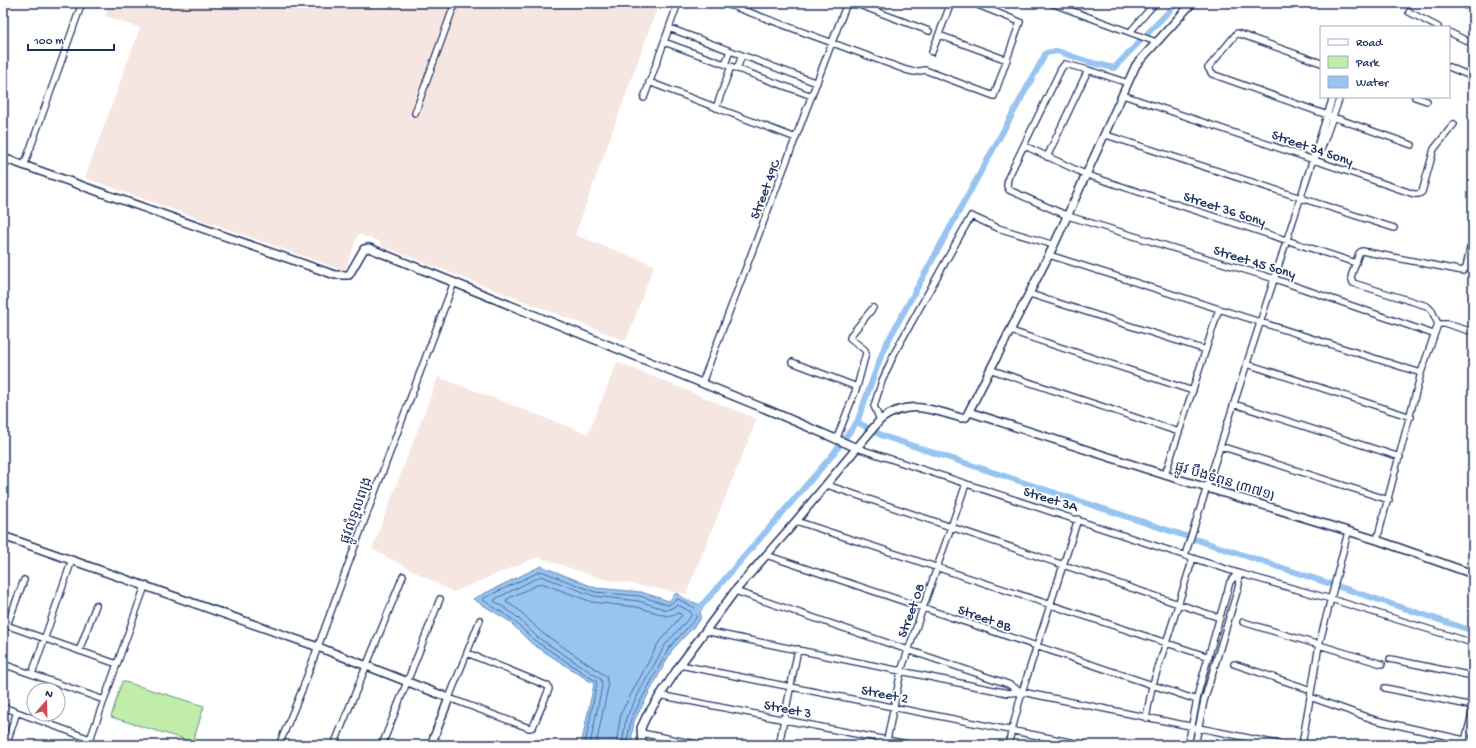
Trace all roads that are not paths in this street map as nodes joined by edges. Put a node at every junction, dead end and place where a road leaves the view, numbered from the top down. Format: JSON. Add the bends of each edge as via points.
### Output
{"nodes":[{"id":1,"x":82,"y":3,"type":"edge"},
{"id":2,"x":455,"y":3,"type":"edge"},
{"id":3,"x":678,"y":3,"type":"edge"},
{"id":4,"x":724,"y":3,"type":"edge"},
{"id":5,"x":847,"y":3,"type":"edge"},
{"id":6,"x":854,"y":3,"type":"edge"},
{"id":7,"x":951,"y":3,"type":"edge"},
{"id":8,"x":973,"y":3,"type":"edge"},
{"id":9,"x":1051,"y":3,"type":"edge"},
{"id":10,"x":1155,"y":3,"type":"edge"},
{"id":11,"x":1192,"y":3,"type":"edge"},
{"id":12,"x":1461,"y":3,"type":"edge"},
{"id":13,"x":1473,"y":9,"type":"edge"},
{"id":14,"x":1409,"y":12,"type":"dead end"},
{"id":15,"x":1436,"y":26,"type":"edge"},
{"id":16,"x":669,"y":28,"type":"junction"},
{"id":17,"x":929,"y":31,"type":"dead end"},
{"id":18,"x":1450,"y":32,"type":"edge"},
{"id":19,"x":1132,"y":33,"type":"junction"},
{"id":20,"x":939,"y":35,"type":"junction"},
{"id":21,"x":1154,"y":41,"type":"junction"},
{"id":22,"x":664,"y":42,"type":"junction"},
{"id":23,"x":832,"y":43,"type":"junction"},
{"id":24,"x":1473,"y":44,"type":"edge"},
{"id":25,"x":730,"y":51,"type":"junction"},
{"id":26,"x":932,"y":52,"type":"dead end"},
{"id":27,"x":742,"y":55,"type":"junction"},
{"id":28,"x":1007,"y":60,"type":"junction"},
{"id":29,"x":1320,"y":63,"type":"edge"},
{"id":30,"x":728,"y":65,"type":"junction"},
{"id":31,"x":1450,"y":67,"type":"edge"},
{"id":32,"x":737,"y":69,"type":"junction"},
{"id":33,"x":1088,"y":70,"type":"junction"},
{"id":34,"x":1473,"y":77,"type":"edge"},
{"id":35,"x":649,"y":82,"type":"junction"},
{"id":36,"x":817,"y":83,"type":"junction"},
{"id":37,"x":1128,"y":84,"type":"junction"},
{"id":38,"x":1123,"y":95,"type":"junction"},
{"id":39,"x":812,"y":96,"type":"junction"},
{"id":40,"x":644,"y":98,"type":"dead end"},
{"id":41,"x":1333,"y":98,"type":"edge"},
{"id":42,"x":1340,"y":98,"type":"edge"},
{"id":43,"x":1418,"y":98,"type":"edge"},
{"id":44,"x":1427,"y":101,"type":"dead end"},
{"id":45,"x":716,"y":108,"type":"junction"},
{"id":46,"x":415,"y":113,"type":"dead end"},
{"id":47,"x":1326,"y":116,"type":"junction"},
{"id":48,"x":1333,"y":118,"type":"junction"},
{"id":49,"x":1454,"y":124,"type":"dead end"},
{"id":50,"x":1106,"y":135,"type":"junction"},
{"id":51,"x":796,"y":138,"type":"junction"},
{"id":52,"x":1412,"y":145,"type":"dead end"},
{"id":53,"x":1025,"y":146,"type":"junction"},
{"id":54,"x":1047,"y":157,"type":"junction"},
{"id":55,"x":3,"y":158,"type":"edge"},
{"id":56,"x":1314,"y":159,"type":"junction"},
{"id":57,"x":24,"y":166,"type":"junction"},
{"id":58,"x":1087,"y":176,"type":"junction"},
{"id":59,"x":1301,"y":198,"type":"junction"},
{"id":60,"x":1068,"y":216,"type":"junction"},
{"id":61,"x":1394,"y":228,"type":"dead end"},
{"id":62,"x":1287,"y":241,"type":"junction"},
{"id":63,"x":1054,"y":245,"type":"junction"},
{"id":64,"x":1473,"y":247,"type":"edge"},
{"id":65,"x":1049,"y":255,"type":"junction"},
{"id":66,"x":1356,"y":263,"type":"junction"},
{"id":67,"x":1275,"y":279,"type":"junction"},
{"id":68,"x":454,"y":282,"type":"junction"},
{"id":69,"x":1030,"y":294,"type":"junction"},
{"id":70,"x":873,"y":308,"type":"dead end"},
{"id":71,"x":1219,"y":309,"type":"junction"},
{"id":72,"x":1261,"y":322,"type":"junction"},
{"id":73,"x":1438,"y":324,"type":"junction"},
{"id":74,"x":1473,"y":324,"type":"edge"},
{"id":75,"x":1011,"y":331,"type":"junction"},
{"id":76,"x":1472,"y":332,"type":"edge"},
{"id":77,"x":1434,"y":334,"type":"junction"},
{"id":78,"x":1206,"y":350,"type":"junction"},
{"id":79,"x":792,"y":362,"type":"dead end"},
{"id":80,"x":1247,"y":364,"type":"junction"},
{"id":81,"x":992,"y":370,"type":"junction"},
{"id":82,"x":1421,"y":374,"type":"junction"},
{"id":83,"x":702,"y":383,"type":"junction"},
{"id":84,"x":857,"y":387,"type":"junction"},
{"id":85,"x":1193,"y":391,"type":"junction"},
{"id":86,"x":1234,"y":404,"type":"junction"},
{"id":87,"x":969,"y":412,"type":"junction"},
{"id":88,"x":1411,"y":417,"type":"junction"},
{"id":89,"x":880,"y":420,"type":"junction"},
{"id":90,"x":1179,"y":432,"type":"junction"},
{"id":91,"x":836,"y":441,"type":"junction"},
{"id":92,"x":1220,"y":446,"type":"junction"},
{"id":93,"x":857,"y":448,"type":"junction"},
{"id":94,"x":1400,"y":457,"type":"junction"},
{"id":95,"x":1165,"y":475,"type":"junction"},
{"id":96,"x":966,"y":484,"type":"junction"},
{"id":97,"x":827,"y":485,"type":"junction"},
{"id":98,"x":1206,"y":488,"type":"junction"},
{"id":99,"x":1389,"y":500,"type":"junction"},
{"id":100,"x":1078,"y":519,"type":"junction"},
{"id":101,"x":796,"y":521,"type":"junction"},
{"id":102,"x":952,"y":527,"type":"junction"},
{"id":103,"x":1348,"y":532,"type":"junction"},
{"id":104,"x":3,"y":536,"type":"edge"},
{"id":105,"x":1377,"y":540,"type":"junction"},
{"id":106,"x":766,"y":555,"type":"junction"},
{"id":107,"x":1185,"y":555,"type":"junction"},
{"id":108,"x":1193,"y":558,"type":"junction"},
{"id":109,"x":72,"y":560,"type":"junction"},
{"id":110,"x":1064,"y":565,"type":"junction"},
{"id":111,"x":938,"y":567,"type":"junction"},
{"id":112,"x":1238,"y":573,"type":"junction"},
{"id":113,"x":1473,"y":574,"type":"edge"},
{"id":114,"x":403,"y":576,"type":"dead end"},
{"id":115,"x":24,"y":580,"type":"dead end"},
{"id":116,"x":145,"y":586,"type":"junction"},
{"id":117,"x":735,"y":591,"type":"junction"},
{"id":118,"x":440,"y":599,"type":"dead end"},
{"id":119,"x":1331,"y":599,"type":"junction"},
{"id":120,"x":1179,"y":603,"type":"junction"},
{"id":121,"x":96,"y":604,"type":"dead end"},
{"id":122,"x":1050,"y":606,"type":"junction"},
{"id":123,"x":924,"y":608,"type":"junction"},
{"id":124,"x":480,"y":620,"type":"dead end"},
{"id":125,"x":1219,"y":620,"type":"junction"},
{"id":126,"x":1243,"y":622,"type":"dead end"},
{"id":127,"x":5,"y":624,"type":"edge"},
{"id":128,"x":1226,"y":625,"type":"junction"},
{"id":129,"x":705,"y":631,"type":"junction"},
{"id":130,"x":44,"y":638,"type":"junction"},
{"id":131,"x":1166,"y":643,"type":"junction"},
{"id":132,"x":1473,"y":643,"type":"edge"},
{"id":133,"x":1319,"y":645,"type":"junction"},
{"id":134,"x":318,"y":647,"type":"junction"},
{"id":135,"x":1036,"y":647,"type":"junction"},
{"id":136,"x":798,"y":649,"type":"junction"},
{"id":137,"x":80,"y":651,"type":"junction"},
{"id":138,"x":908,"y":651,"type":"junction"},
{"id":139,"x":467,"y":653,"type":"junction"},
{"id":140,"x":1209,"y":657,"type":"junction"},
{"id":141,"x":1390,"y":659,"type":"dead end"},
{"id":142,"x":117,"y":664,"type":"junction"},
{"id":143,"x":1207,"y":664,"type":"junction"},
{"id":144,"x":1234,"y":664,"type":"dead end"},
{"id":145,"x":1382,"y":664,"type":"dead end"},
{"id":146,"x":3,"y":665,"type":"edge"},
{"id":147,"x":680,"y":665,"type":"junction"},
{"id":148,"x":1215,"y":665,"type":"junction"},
{"id":149,"x":367,"y":666,"type":"junction"},
{"id":150,"x":901,"y":670,"type":"junction"},
{"id":151,"x":32,"y":674,"type":"junction"},
{"id":152,"x":1473,"y":676,"type":"edge"},
{"id":153,"x":54,"y":682,"type":"edge"},
{"id":154,"x":407,"y":682,"type":"junction"},
{"id":155,"x":66,"y":686,"type":"edge"},
{"id":156,"x":791,"y":687,"type":"junction"},
{"id":157,"x":1152,"y":687,"type":"junction"},
{"id":158,"x":1385,"y":688,"type":"dead end"},
{"id":159,"x":1199,"y":689,"type":"junction"},
{"id":160,"x":1311,"y":690,"type":"junction"},
{"id":161,"x":1022,"y":692,"type":"junction"},
{"id":162,"x":1207,"y":692,"type":"junction"},
{"id":163,"x":659,"y":695,"type":"junction"},
{"id":164,"x":1310,"y":697,"type":"junction"},
{"id":165,"x":449,"y":698,"type":"junction"},
{"id":166,"x":104,"y":700,"type":"junction"},
{"id":167,"x":1197,"y":700,"type":"junction"},
{"id":168,"x":1473,"y":706,"type":"edge"},
{"id":169,"x":3,"y":707,"type":"edge"},
{"id":170,"x":893,"y":707,"type":"junction"},
{"id":171,"x":1473,"y":710,"type":"edge"},
{"id":172,"x":17,"y":712,"type":"junction"},
{"id":173,"x":1146,"y":718,"type":"junction"},
{"id":174,"x":784,"y":720,"type":"junction"},
{"id":175,"x":46,"y":723,"type":"joint"},
{"id":176,"x":1191,"y":726,"type":"junction"},
{"id":177,"x":1199,"y":728,"type":"junction"},
{"id":178,"x":1011,"y":730,"type":"junction"},
{"id":179,"x":640,"y":733,"type":"junction"},
{"id":180,"x":90,"y":739,"type":"junction"},
{"id":181,"x":886,"y":742,"type":"edge"},
{"id":182,"x":1473,"y":742,"type":"edge"},
{"id":183,"x":431,"y":743,"type":"edge"},
{"id":184,"x":1465,"y":743,"type":"edge"},
{"id":185,"x":6,"y":745,"type":"edge"},
{"id":186,"x":88,"y":745,"type":"edge"},
{"id":187,"x":279,"y":745,"type":"edge"},
{"id":188,"x":334,"y":745,"type":"edge"},
{"id":189,"x":382,"y":745,"type":"edge"},
{"id":190,"x":444,"y":745,"type":"edge"},
{"id":191,"x":642,"y":745,"type":"edge"},
{"id":192,"x":701,"y":745,"type":"edge"},
{"id":193,"x":779,"y":745,"type":"edge"},
{"id":194,"x":912,"y":745,"type":"edge"},
{"id":195,"x":1008,"y":745,"type":"edge"},
{"id":196,"x":1085,"y":745,"type":"edge"},
{"id":197,"x":1188,"y":745,"type":"edge"},
{"id":198,"x":1195,"y":745,"type":"edge"},
{"id":199,"x":1283,"y":745,"type":"edge"},
{"id":200,"x":1302,"y":745,"type":"edge"}],
"edges":[{"from":1,"to":57,"type":"street"},
{"from":2,"to":46,"type":"street"},
{"from":3,"to":16,"type":"street"},
{"from":4,"to":23,"type":"street"},
{"from":5,"to":23,"type":"street","name":"Street 49C"},
{"from":6,"to":17,"type":"street"},
{"from":7,"to":20,"type":"street"},
{"from":8,"to":28,"type":"street","via":[[1020,22]]},
{"from":9,"to":19,"type":"street"},
{"from":10,"to":19,"type":"street"},
{"from":11,"to":21,"type":"street"},
{"from":12,"to":13,"type":"street"},
{"from":14,"to":15,"type":"street"},
{"from":16,"to":22,"type":"street"},
{"from":16,"to":25,"type":"street"},
{"from":18,"to":24,"type":"street"},
{"from":19,"to":21,"type":"street"},
{"from":20,"to":26,"type":"street"},
{"from":20,"to":28,"type":"street"},
{"from":21,"to":37,"type":"street","via":[[1136,65]]},
{"from":22,"to":30,"type":"street"},
{"from":22,"to":35,"type":"street"},
{"from":23,"to":28,"type":"street","via":[[906,70],[925,70],[993,96]]},
{"from":23,"to":36,"type":"street","name":"Street 49C"},
{"from":25,"to":27,"type":"street"},
{"from":25,"to":30,"type":"street"},
{"from":27,"to":32,"type":"street"},
{"from":27,"to":36,"type":"street"},
{"from":29,"to":47,"type":"street","via":[[1238,34],[1208,68],[1212,74]]},
{"from":30,"to":32,"type":"street"},
{"from":30,"to":45,"type":"street"},
{"from":31,"to":34,"type":"street"},
{"from":32,"to":39,"type":"street"},
{"from":33,"to":37,"type":"street"},
{"from":33,"to":53,"type":"street","via":[[1065,64]]},
{"from":33,"to":54,"type":"street"},
{"from":35,"to":40,"type":"street"},
{"from":35,"to":45,"type":"street"},
{"from":36,"to":39,"type":"street","name":"Street 49C"},
{"from":37,"to":38,"type":"street"},
{"from":38,"to":50,"type":"street"},
{"from":38,"to":56,"type":"street","name":"Street 34 Sony"},
{"from":39,"to":51,"type":"street","name":"Street 49C"},
{"from":41,"to":47,"type":"street"},
{"from":42,"to":48,"type":"street"},
{"from":43,"to":44,"type":"street"},
{"from":45,"to":51,"type":"street"},
{"from":47,"to":48,"type":"street"},
{"from":47,"to":56,"type":"street"},
{"from":48,"to":52,"type":"street"},
{"from":48,"to":56,"type":"street","via":[[1322,150]]},
{"from":49,"to":56,"type":"street","name":"Street 34 Sony","via":[[1434,149],[1422,192],[1419,194]]},
{"from":50,"to":58,"type":"street"},
{"from":50,"to":59,"type":"street"},
{"from":51,"to":83,"type":"street","name":"Street 49C"},
{"from":53,"to":54,"type":"street","name":"Street 36 Sony"},
{"from":53,"to":60,"type":"street","name":"Street 45 Sony","via":[[1008,178],[1009,190]]},
{"from":54,"to":58,"type":"street","name":"Street 36 Sony"},
{"from":55,"to":57,"type":"street"},
{"from":56,"to":59,"type":"street"},
{"from":57,"to":68,"type":"street","via":[[335,275],[349,275],[367,247]]},
{"from":58,"to":60,"type":"street"},
{"from":58,"to":62,"type":"street","name":"Street 36 Sony"},
{"from":59,"to":61,"type":"street"},
{"from":59,"to":62,"type":"street"},
{"from":60,"to":63,"type":"street"},
{"from":60,"to":67,"type":"street","name":"Street 45 Sony"},
{"from":62,"to":66,"type":"street","name":"Street 36 Sony"},
{"from":62,"to":67,"type":"street"},
{"from":63,"to":65,"type":"street"},
{"from":63,"to":89,"type":"street","via":[[998,228],[971,216],[895,352],[882,381],[874,406]]},
{"from":64,"to":66,"type":"street","via":[[1470,248],[1463,271],[1362,251]]},
{"from":65,"to":69,"type":"street"},
{"from":65,"to":71,"type":"street"},
{"from":66,"to":73,"type":"street","via":[[1353,283],[1427,306]]},
{"from":67,"to":72,"type":"street"},
{"from":67,"to":77,"type":"street","name":"Street 45 Sony"},
{"from":68,"to":83,"type":"street"},
{"from":68,"to":134,"type":"street","name":"ផ្លូវលំទួលពង្រ"},
{"from":69,"to":75,"type":"street"},
{"from":69,"to":78,"type":"street"},
{"from":70,"to":84,"type":"street","via":[[850,338],[866,353]]},
{"from":71,"to":72,"type":"street"},
{"from":71,"to":78,"type":"street"},
{"from":72,"to":80,"type":"street"},
{"from":72,"to":82,"type":"street"},
{"from":73,"to":76,"type":"street","via":[[1447,324]]},
{"from":73,"to":77,"type":"street"},
{"from":74,"to":76,"type":"street"},
{"from":75,"to":81,"type":"street"},
{"from":75,"to":85,"type":"street"},
{"from":77,"to":82,"type":"street"},
{"from":78,"to":85,"type":"street"},
{"from":79,"to":84,"type":"street"},
{"from":80,"to":86,"type":"street"},
{"from":80,"to":88,"type":"street"},
{"from":81,"to":87,"type":"street"},
{"from":81,"to":90,"type":"street"},
{"from":82,"to":88,"type":"street"},
{"from":83,"to":91,"type":"street"},
{"from":84,"to":91,"type":"street"},
{"from":85,"to":90,"type":"street"},
{"from":86,"to":92,"type":"street"},
{"from":86,"to":94,"type":"street"},
{"from":87,"to":89,"type":"street","via":[[966,417],[961,418],[914,407],[890,412]]},
{"from":87,"to":95,"type":"street","name":"ផ្លូវ បឹងទំពុន (៣៧១)"},
{"from":88,"to":94,"type":"street"},
{"from":89,"to":93,"type":"street"},
{"from":90,"to":95,"type":"street"},
{"from":91,"to":93,"type":"street"},
{"from":92,"to":98,"type":"street"},
{"from":92,"to":99,"type":"street"},
{"from":93,"to":96,"type":"street","name":"Street 3A"},
{"from":93,"to":97,"type":"street"},
{"from":94,"to":99,"type":"street"},
{"from":95,"to":98,"type":"street","name":"ផ្លូវ បឹងទំពុន (៣៧១)"},
{"from":96,"to":100,"type":"street","name":"Street 3A"},
{"from":96,"to":102,"type":"street","name":"Street 08"},
{"from":97,"to":101,"type":"street"},
{"from":97,"to":102,"type":"street"},
{"from":98,"to":103,"type":"street","name":"ផ្លូវ បឹងទំពុន (៣៧១)"},
{"from":98,"to":107,"type":"street"},
{"from":99,"to":105,"type":"street"},
{"from":100,"to":107,"type":"street","name":"Street 3A"},
{"from":100,"to":110,"type":"street"},
{"from":101,"to":106,"type":"street"},
{"from":101,"to":111,"type":"street"},
{"from":102,"to":110,"type":"street"},
{"from":102,"to":111,"type":"street","name":"Street 08"},
{"from":103,"to":105,"type":"street","name":"ផ្លូវ បឹងទំពុន (៣៧១)"},
{"from":103,"to":119,"type":"street"},
{"from":104,"to":109,"type":"street"},
{"from":105,"to":113,"type":"street","name":"ផ្លូវ បឹងទំពុន (៣៧១)"},
{"from":106,"to":117,"type":"street"},
{"from":106,"to":123,"type":"street","name":"Street 8B"},
{"from":107,"to":108,"type":"street","name":"Street 3A"},
{"from":108,"to":112,"type":"street","name":"Street 3A"},
{"from":108,"to":120,"type":"street"},
{"from":109,"to":116,"type":"street"},
{"from":109,"to":130,"type":"street"},
{"from":110,"to":120,"type":"street"},
{"from":110,"to":122,"type":"street"},
{"from":111,"to":122,"type":"street"},
{"from":111,"to":123,"type":"street","name":"Street 08"},
{"from":112,"to":119,"type":"street","name":"Street 3A"},
{"from":112,"to":125,"type":"street","via":[[1230,582]]},
{"from":112,"to":128,"type":"street","via":[[1239,585]]},
{"from":114,"to":149,"type":"street"},
{"from":115,"to":127,"type":"street"},
{"from":116,"to":134,"type":"street"},
{"from":116,"to":142,"type":"street"},
{"from":117,"to":129,"type":"street"},
{"from":117,"to":138,"type":"street"},
{"from":118,"to":154,"type":"street"},
{"from":119,"to":132,"type":"street","name":"Street 3A"},
{"from":119,"to":133,"type":"street"},
{"from":120,"to":125,"type":"street"},
{"from":120,"to":131,"type":"street"},
{"from":121,"to":137,"type":"street"},
{"from":122,"to":131,"type":"street"},
{"from":122,"to":135,"type":"street"},
{"from":123,"to":135,"type":"street","name":"Street 8B"},
{"from":123,"to":138,"type":"street","name":"Street 08"},
{"from":124,"to":139,"type":"street"},
{"from":125,"to":128,"type":"street"},
{"from":125,"to":140,"type":"street"},
{"from":126,"to":133,"type":"street"},
{"from":127,"to":130,"type":"street"},
{"from":128,"to":148,"type":"street"},
{"from":129,"to":136,"type":"street"},
{"from":129,"to":147,"type":"street"},
{"from":130,"to":137,"type":"street"},
{"from":130,"to":151,"type":"street"},
{"from":131,"to":140,"type":"street"},
{"from":131,"to":157,"type":"street"},
{"from":133,"to":145,"type":"street"},
{"from":133,"to":160,"type":"street"},
{"from":134,"to":149,"type":"street"},
{"from":134,"to":187,"type":"street","name":"ផ្លូវលំទួលពង្រ"},
{"from":135,"to":157,"type":"street","name":"Street 8B"},
{"from":135,"to":161,"type":"street"},
{"from":136,"to":150,"type":"street"},
{"from":136,"to":156,"type":"street"},
{"from":137,"to":142,"type":"street"},
{"from":138,"to":150,"type":"street","name":"Street 08"},
{"from":138,"to":161,"type":"street","via":[[1008,684]]},
{"from":139,"to":165,"type":"street"},
{"from":139,"to":165,"type":"street","via":[[546,684],[549,688],[531,729]]},
{"from":140,"to":143,"type":"street"},
{"from":141,"to":152,"type":"street"},
{"from":142,"to":166,"type":"street"},
{"from":143,"to":148,"type":"street"},
{"from":143,"to":159,"type":"street"},
{"from":144,"to":160,"type":"street"},
{"from":146,"to":151,"type":"street"},
{"from":147,"to":156,"type":"street","name":"Street 2"},
{"from":147,"to":163,"type":"street"},
{"from":148,"to":162,"type":"street"},
{"from":149,"to":154,"type":"street"},
{"from":149,"to":188,"type":"street"},
{"from":150,"to":161,"type":"street","via":[[1008,693]]},
{"from":150,"to":170,"type":"street","name":"Street 08"},
{"from":151,"to":153,"type":"street"},
{"from":154,"to":165,"type":"street"},
{"from":154,"to":189,"type":"street"},
{"from":155,"to":166,"type":"street"},
{"from":156,"to":170,"type":"street","name":"Street 2"},
{"from":156,"to":174,"type":"street"},
{"from":157,"to":167,"type":"street","name":"Street 8B"},
{"from":157,"to":173,"type":"street"},
{"from":158,"to":168,"type":"street"},
{"from":159,"to":162,"type":"street"},
{"from":159,"to":167,"type":"street"},
{"from":160,"to":164,"type":"street"},
{"from":161,"to":173,"type":"street"},
{"from":161,"to":178,"type":"street"},
{"from":162,"to":177,"type":"street"},
{"from":163,"to":174,"type":"street","name":"Street 3"},
{"from":163,"to":179,"type":"street","via":[[642,724]]},
{"from":164,"to":184,"type":"street","via":[[1375,720]]},
{"from":164,"to":200,"type":"street"},
{"from":165,"to":183,"type":"street"},
{"from":166,"to":180,"type":"street"},
{"from":167,"to":176,"type":"street"},
{"from":169,"to":172,"type":"street"},
{"from":170,"to":178,"type":"street","name":"Street 2"},
{"from":170,"to":181,"type":"street","name":"Street 08"},
{"from":171,"to":184,"type":"street"},
{"from":172,"to":175,"type":"street"},
{"from":172,"to":185,"type":"street"},
{"from":173,"to":176,"type":"street"},
{"from":174,"to":181,"type":"street","name":"Street 3"},
{"from":174,"to":193,"type":"street"},
{"from":175,"to":180,"type":"street"},
{"from":176,"to":177,"type":"street"},
{"from":176,"to":197,"type":"street"},
{"from":177,"to":198,"type":"street"},
{"from":177,"to":199,"type":"street"},
{"from":178,"to":195,"type":"street"},
{"from":178,"to":196,"type":"street","name":"Street 2"},
{"from":179,"to":191,"type":"street"},
{"from":179,"to":192,"type":"street"},
{"from":180,"to":186,"type":"street"},
{"from":181,"to":194,"type":"street","name":"Street 3"},
{"from":182,"to":184,"type":"street"},
{"from":183,"to":190,"type":"street"}]}
